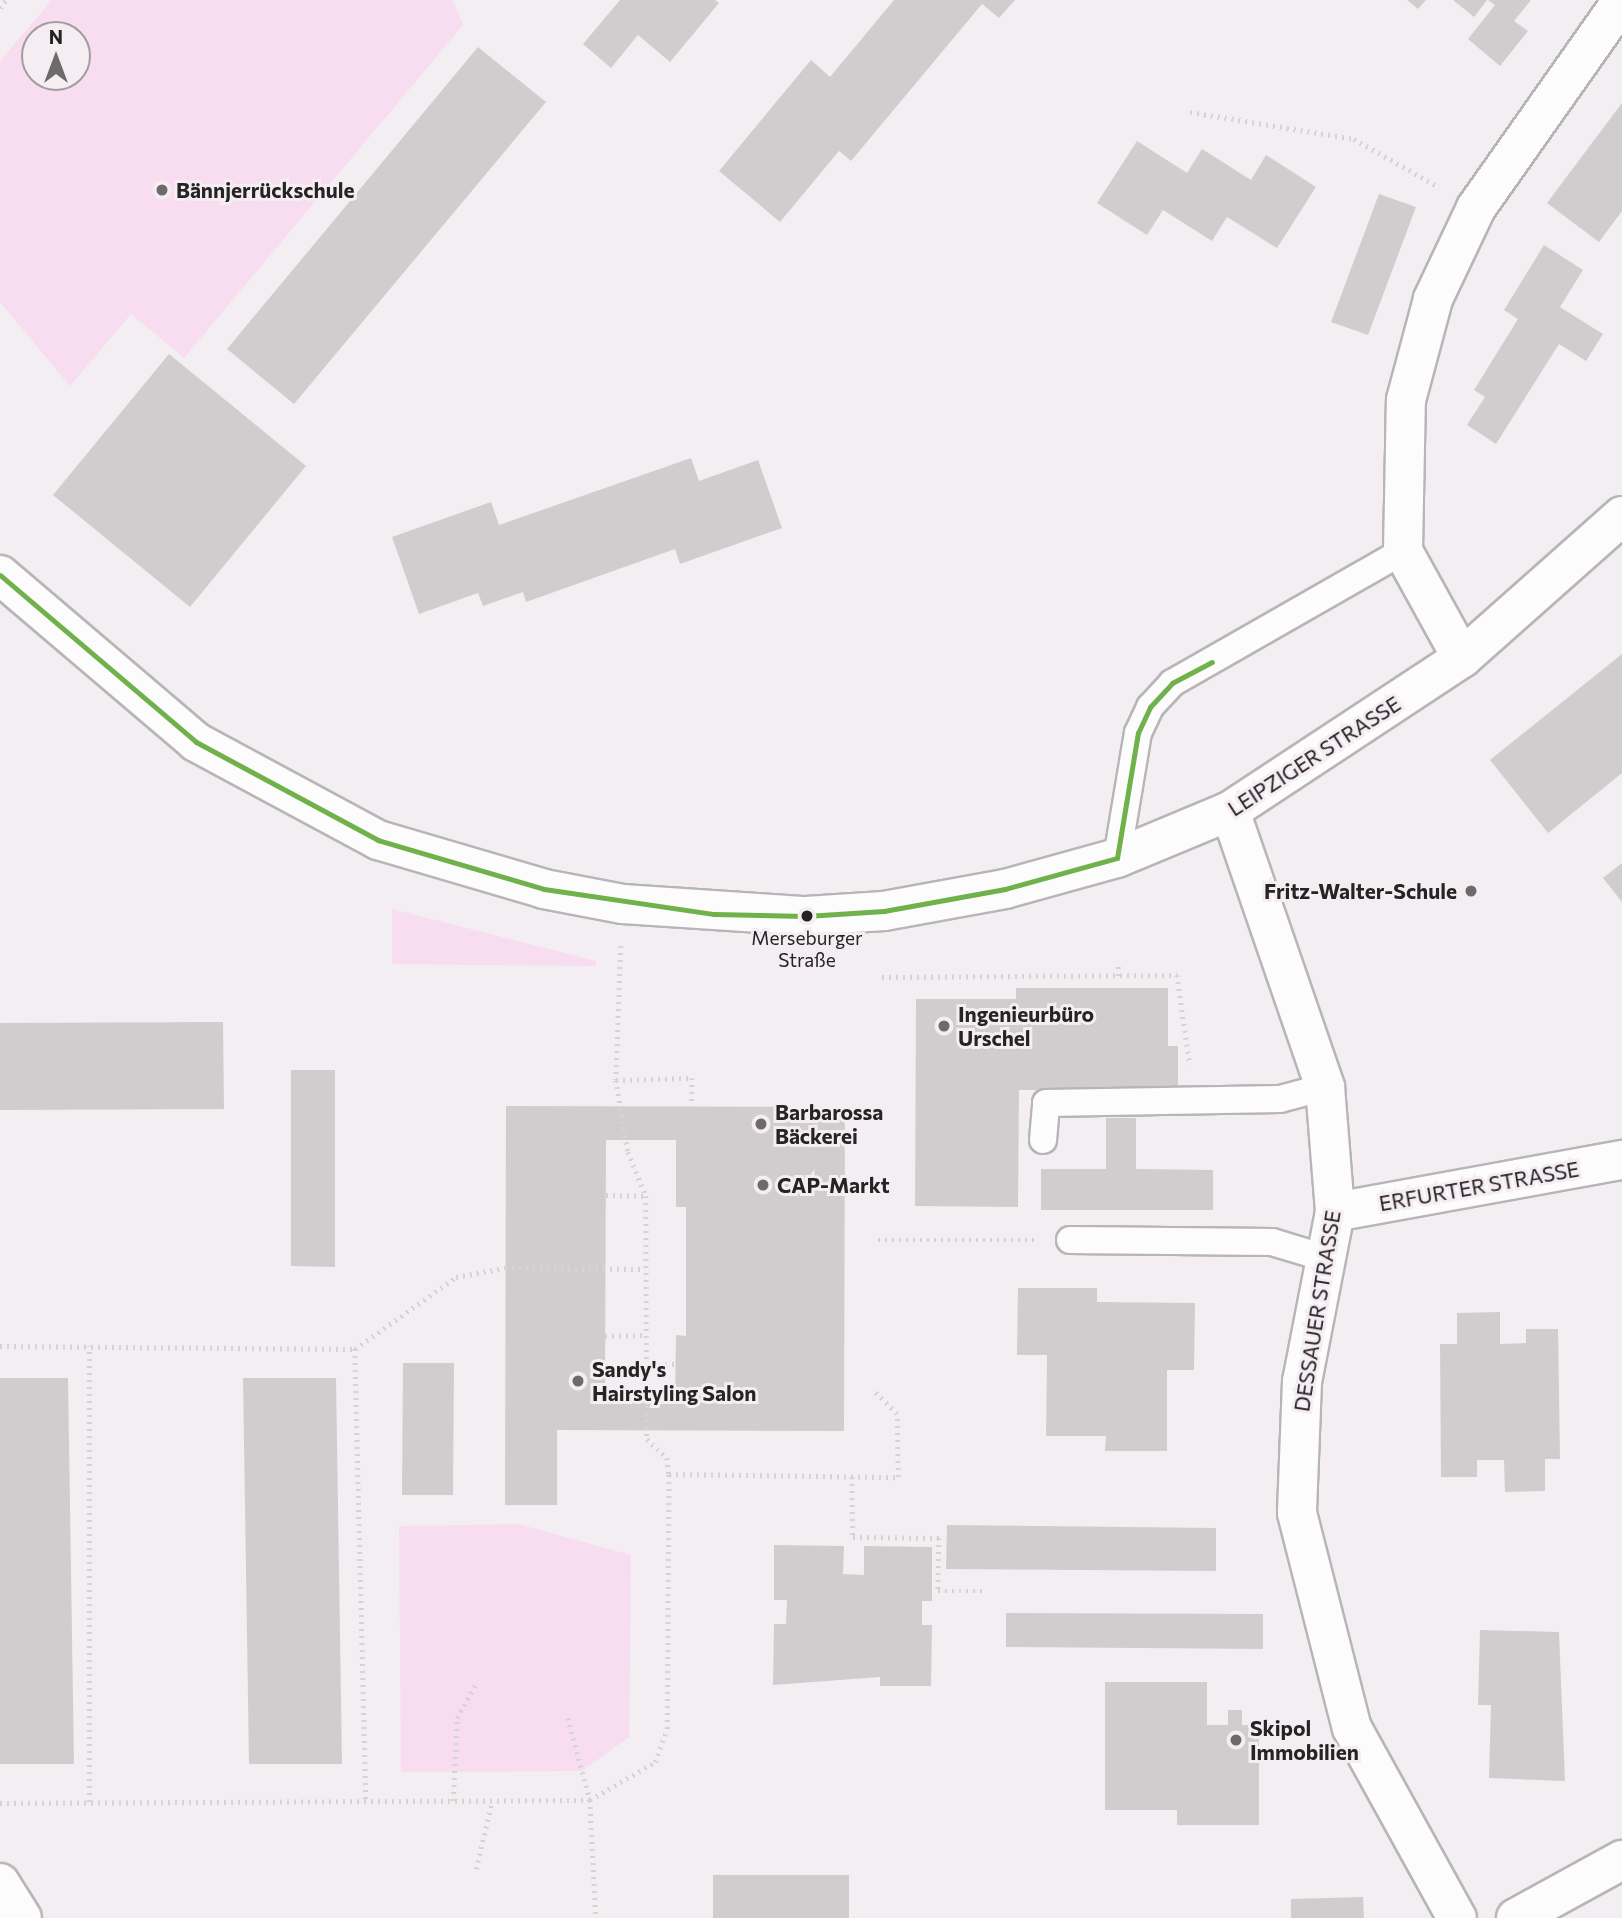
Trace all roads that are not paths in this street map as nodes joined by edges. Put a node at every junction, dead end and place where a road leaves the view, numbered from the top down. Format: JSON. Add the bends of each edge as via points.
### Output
{"nodes":[{"id":1,"x":1622,"y":1,"type":"edge"},
{"id":2,"x":1622,"y":516,"type":"edge"},
{"id":3,"x":1403,"y":551,"type":"junction"},
{"id":4,"x":0,"y":575,"type":"edge"},
{"id":5,"x":1462,"y":659,"type":"junction"},
{"id":6,"x":1230,"y":811,"type":"junction"},
{"id":7,"x":1117,"y":858,"type":"junction"},
{"id":8,"x":1325,"y":1087,"type":"junction"},
{"id":9,"x":1043,"y":1140,"type":"dead end"},
{"id":10,"x":1622,"y":1160,"type":"edge"},
{"id":11,"x":1335,"y":1212,"type":"junction"},
{"id":12,"x":1070,"y":1240,"type":"road end"},
{"id":13,"x":1325,"y":1258,"type":"junction"},
{"id":14,"x":1622,"y":1860,"type":"edge"},
{"id":15,"x":0,"y":1883,"type":"edge"},
{"id":16,"x":22,"y":1918,"type":"edge"},
{"id":17,"x":1457,"y":1918,"type":"edge"},
{"id":18,"x":1516,"y":1918,"type":"edge"}],
"edges":[{"from":1,"to":3,"type":"street","via":[[1476,208],[1433,299],[1406,400]]},
{"from":2,"to":5,"type":"street","name":"LEIPZIGER STRASSE"},
{"from":3,"to":5,"type":"street"},
{"from":3,"to":7,"type":"lane","via":[[1172,683],[1150,706],[1138,733]]},
{"from":4,"to":7,"type":"street","name":"LEIPZIGER STRASSE","via":[[195,742],[356,829],[544,889],[714,914],[884,911],[1005,889]]},
{"from":5,"to":6,"type":"street","name":"LEIPZIGER STRASSE"},
{"from":6,"to":7,"type":"street","name":"LEIPZIGER STRASSE"},
{"from":6,"to":8,"type":"street","name":"DESSAUER STRASSE"},
{"from":8,"to":9,"type":"lane","via":[[1280,1099],[1046,1102]]},
{"from":8,"to":11,"type":"street","name":"DESSAUER STRASSE"},
{"from":10,"to":11,"type":"street","name":"ERFURTER STRASSE"},
{"from":11,"to":13,"type":"street","name":"DESSAUER STRASSE"},
{"from":12,"to":13,"type":"lane","via":[[1272,1242]]},
{"from":13,"to":17,"type":"street","name":"DESSAUER STRASSE","via":[[1302,1381],[1297,1513],[1352,1728]]},
{"from":14,"to":18,"type":"street"},
{"from":15,"to":16,"type":"street"}]}
